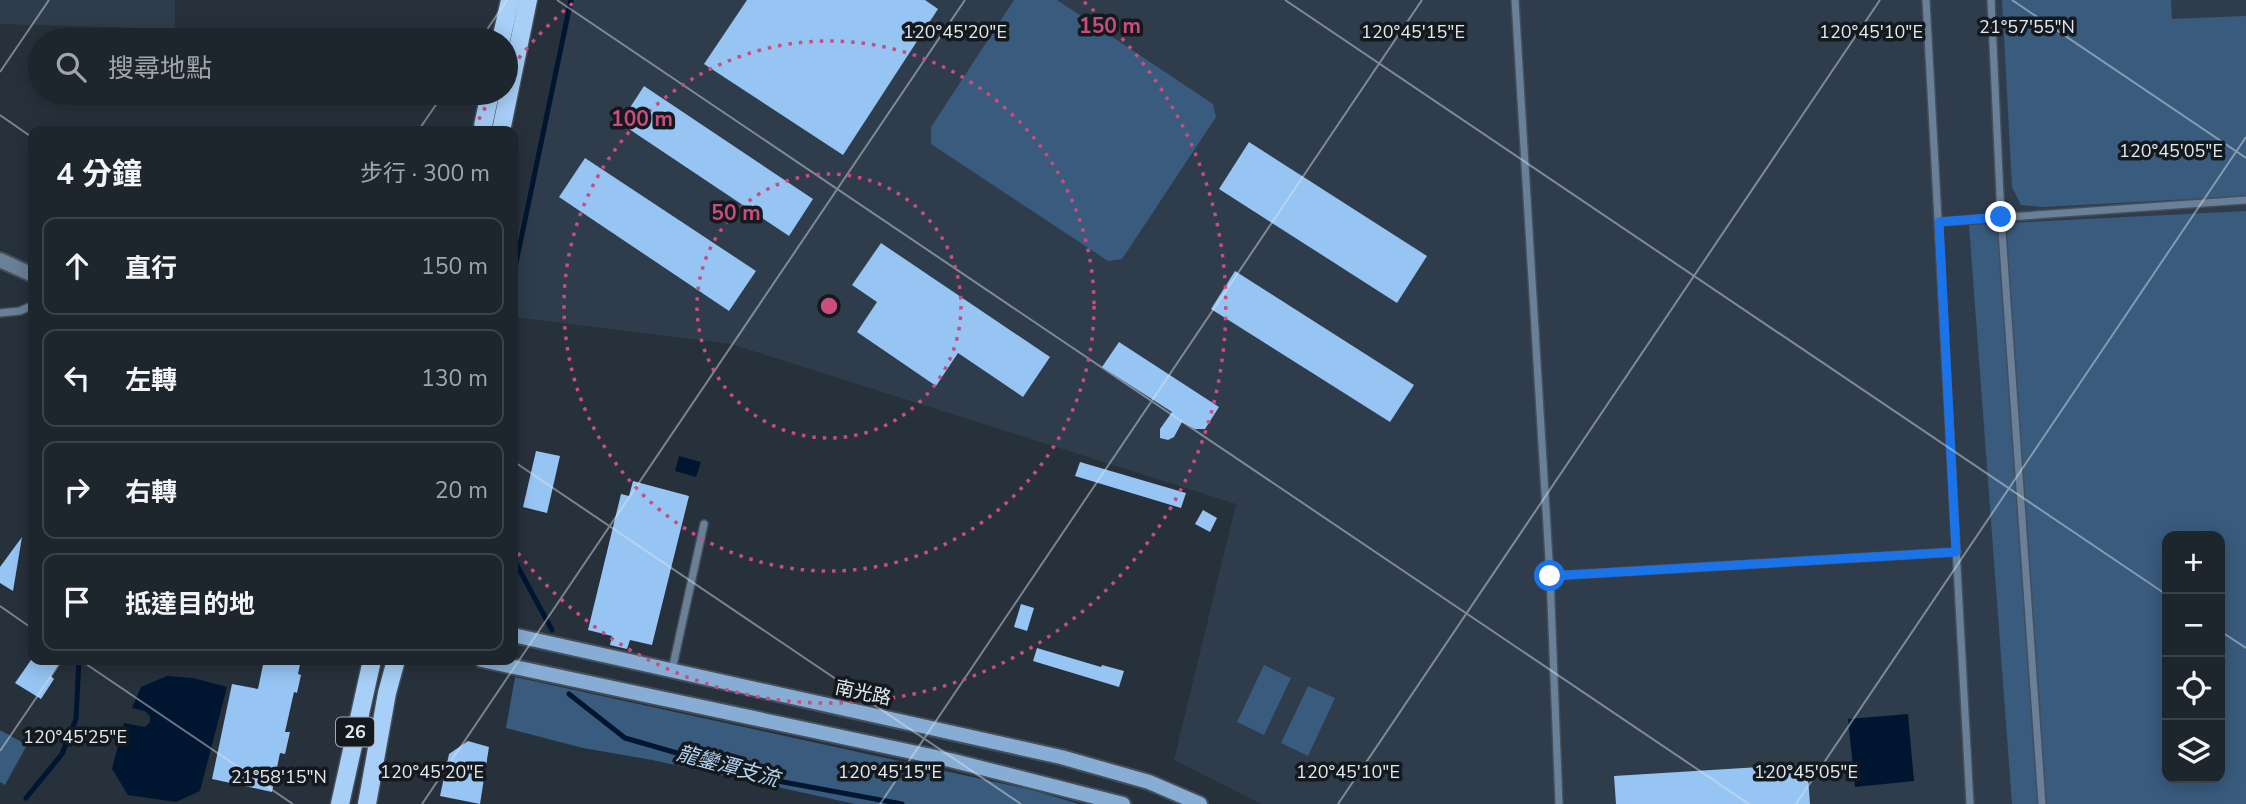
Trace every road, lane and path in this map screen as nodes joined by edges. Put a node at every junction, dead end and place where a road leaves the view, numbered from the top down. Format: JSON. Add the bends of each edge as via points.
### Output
{"nodes":[{"id":1,"x":510,"y":0,"type":"edge"},
{"id":2,"x":528,"y":0,"type":"edge"},
{"id":3,"x":1515,"y":0,"type":"edge"},
{"id":4,"x":1926,"y":0,"type":"edge"},
{"id":5,"x":1991,"y":0,"type":"edge"},
{"id":6,"x":504,"y":28,"type":"edge"},
{"id":7,"x":518,"y":49,"type":"edge"},
{"id":8,"x":487,"y":105,"type":"edge"},
{"id":9,"x":506,"y":105,"type":"edge"},
{"id":10,"x":483,"y":126,"type":"edge"},
{"id":11,"x":502,"y":126,"type":"edge"},
{"id":12,"x":2246,"y":200,"type":"edge"},
{"id":13,"x":2001,"y":217,"type":"junction"},
{"id":14,"x":1939,"y":222,"type":"junction"},
{"id":15,"x":0,"y":260,"type":"edge"},
{"id":16,"x":28,"y":273,"type":"edge"},
{"id":17,"x":28,"y":308,"type":"edge"},
{"id":18,"x":0,"y":313,"type":"edge"},
{"id":19,"x":704,"y":524,"type":"dead end"},
{"id":20,"x":1956,"y":552,"type":"junction"},
{"id":21,"x":1550,"y":576,"type":"junction"},
{"id":22,"x":518,"y":636,"type":"edge"},
{"id":23,"x":371,"y":665,"type":"edge"},
{"id":24,"x":395,"y":665,"type":"edge"},
{"id":25,"x":505,"y":665,"type":"edge"},
{"id":26,"x":672,"y":671,"type":"junction"},
{"id":27,"x":340,"y":804,"type":"edge"},
{"id":28,"x":367,"y":804,"type":"edge"},
{"id":29,"x":1123,"y":804,"type":"edge"},
{"id":30,"x":1200,"y":804,"type":"edge"},
{"id":31,"x":1559,"y":804,"type":"edge"},
{"id":32,"x":1970,"y":804,"type":"edge"},
{"id":33,"x":2042,"y":804,"type":"edge"}],
"edges":[{"from":1,"to":6,"type":"main road"},
{"from":2,"to":7,"type":"main road"},
{"from":3,"to":21,"type":"lane"},
{"from":4,"to":14,"type":"lane"},
{"from":5,"to":13,"type":"lane"},
{"from":8,"to":10,"type":"main road"},
{"from":9,"to":11,"type":"main road"},
{"from":12,"to":13,"type":"lane"},
{"from":13,"to":14,"type":"lane"},
{"from":13,"to":33,"type":"lane"},
{"from":14,"to":20,"type":"lane"},
{"from":15,"to":16,"type":"street"},
{"from":17,"to":18,"type":"lane"},
{"from":19,"to":26,"type":"lane"},
{"from":20,"to":21,"type":"lane"},
{"from":20,"to":32,"type":"lane"},
{"from":21,"to":31,"type":"lane"},
{"from":22,"to":26,"type":"street","name":"南光路"},
{"from":23,"to":27,"type":"main road","number":"26"},
{"from":24,"to":28,"type":"main road","number":"26"},
{"from":25,"to":29,"type":"street","via":[[950,760]]},
{"from":26,"to":30,"type":"street","name":"南光路","via":[[1061,757],[1149,782]]}]}
